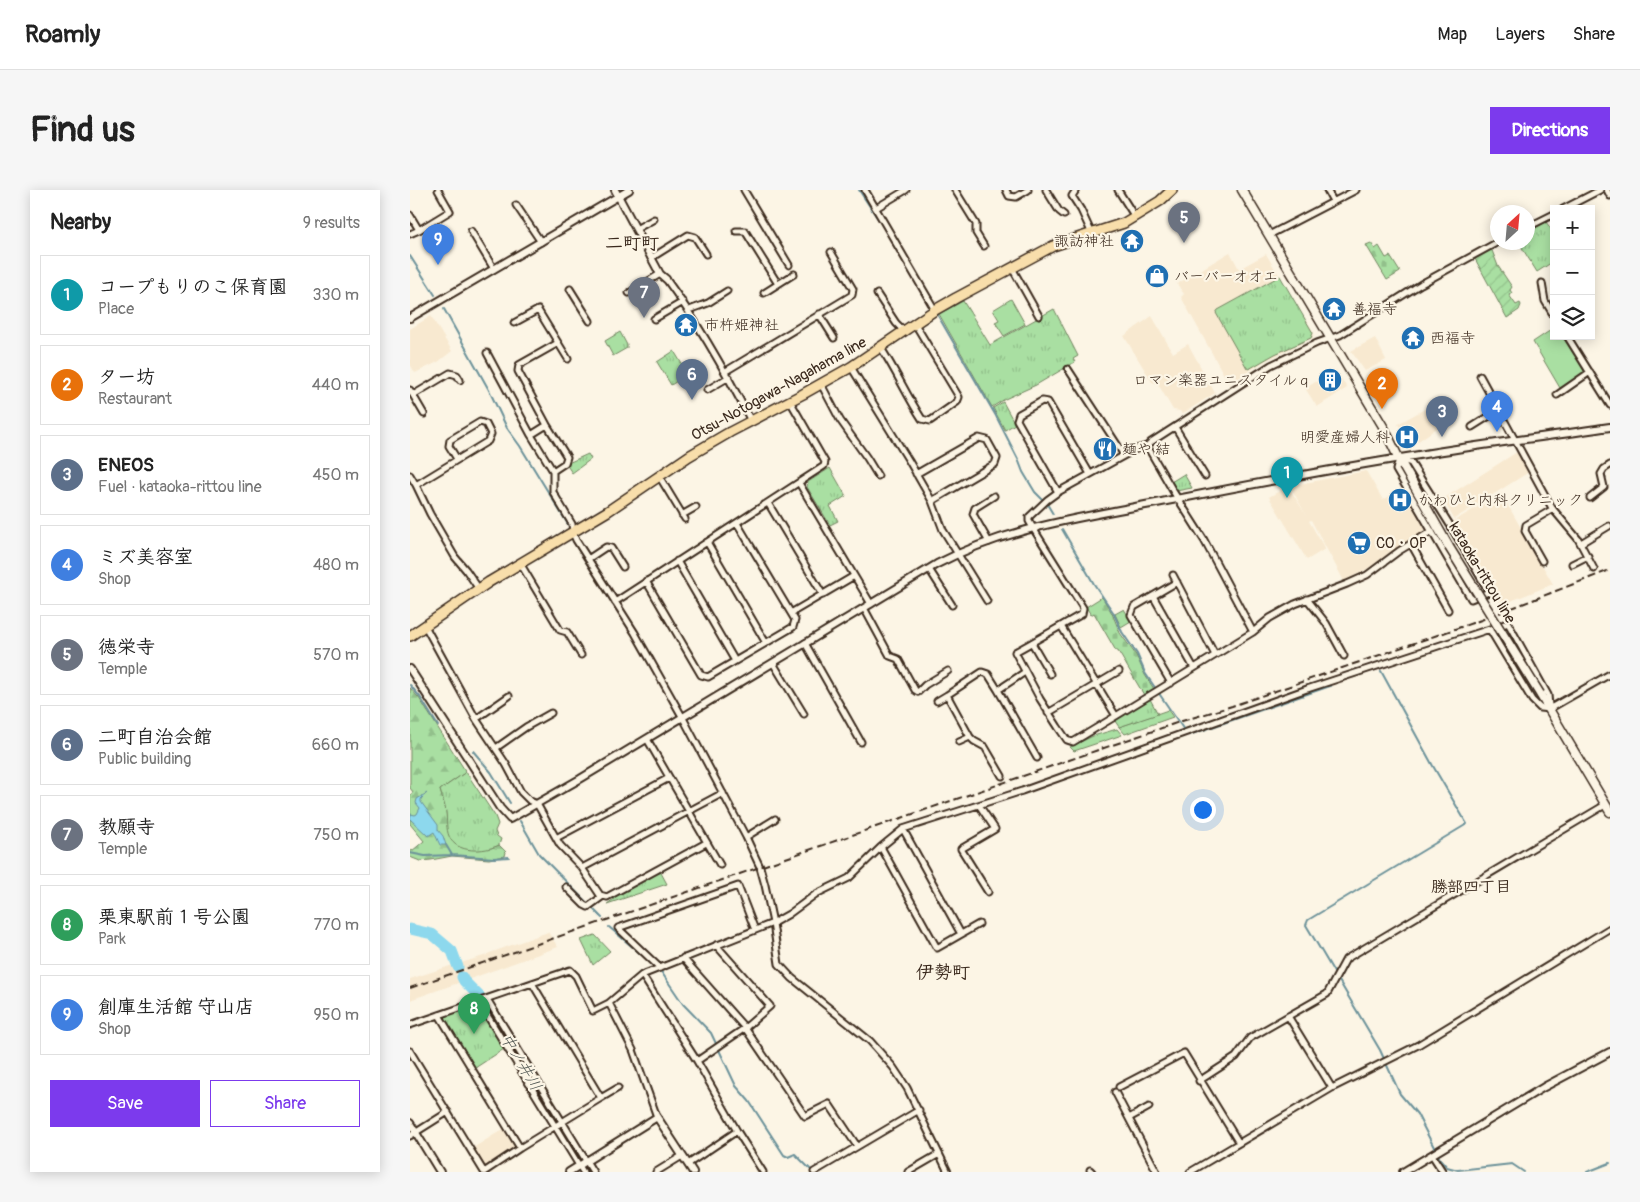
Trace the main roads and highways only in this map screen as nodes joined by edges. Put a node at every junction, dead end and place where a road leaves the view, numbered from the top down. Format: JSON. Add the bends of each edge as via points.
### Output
{"nodes":[{"id":1,"x":1172,"y":190,"type":"edge"},
{"id":2,"x":1242,"y":190,"type":"edge"},
{"id":3,"x":410,"y":636,"type":"edge"},
{"id":4,"x":1610,"y":812,"type":"edge"}],
"edges":[{"from":1,"to":3,"type":"main road","name":"Otsu-Notogawa-Nagahama line","via":[[1135,217],[1112,228],[1053,246],[935,310],[851,367],[702,448],[573,533],[520,562]]},
{"from":2,"to":4,"type":"main road","name":"kataoka-rittou line","bridge":true,"via":[[1384,428],[1449,547]]}]}
